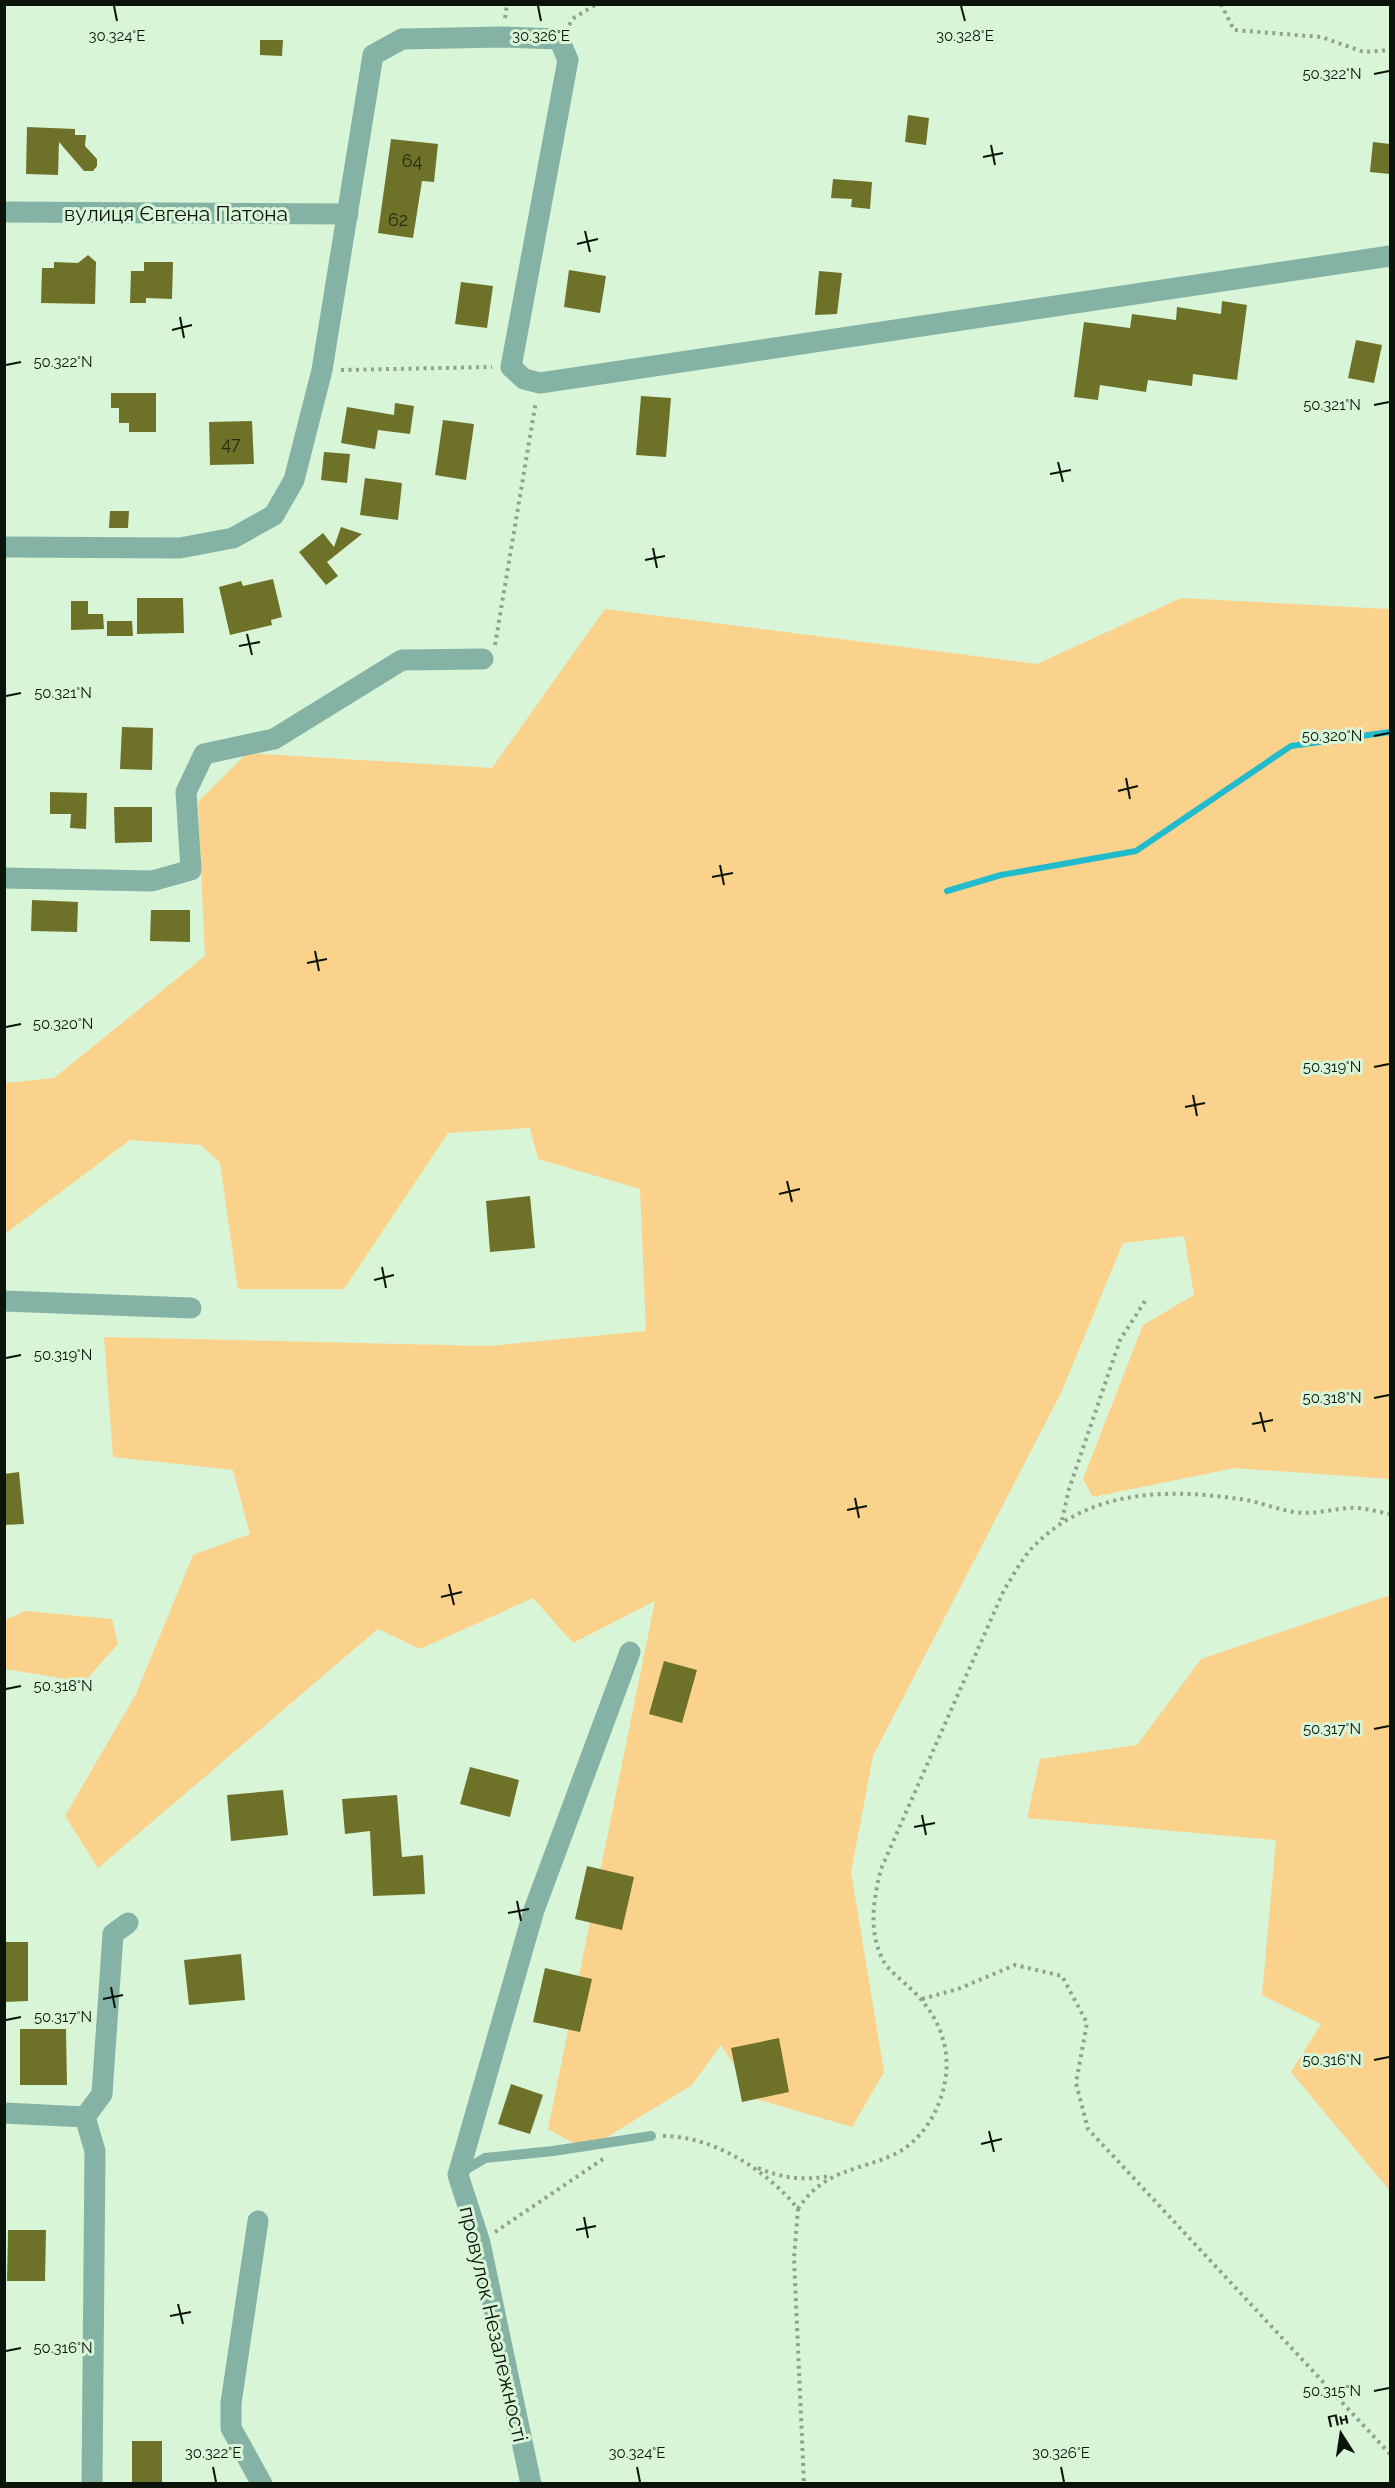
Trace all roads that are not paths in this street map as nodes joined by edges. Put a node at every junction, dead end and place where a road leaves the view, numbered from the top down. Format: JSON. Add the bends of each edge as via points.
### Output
{"nodes":[{"id":1,"x":4,"y":212,"type":"edge"},
{"id":2,"x":348,"y":214,"type":"junction"},
{"id":3,"x":1390,"y":256,"type":"edge"},
{"id":4,"x":4,"y":547,"type":"edge"},
{"id":5,"x":483,"y":659,"type":"road end"},
{"id":6,"x":4,"y":878,"type":"edge"},
{"id":7,"x":4,"y":1301,"type":"edge"},
{"id":8,"x":191,"y":1308,"type":"dead end"},
{"id":9,"x":630,"y":1652,"type":"dead end"},
{"id":10,"x":128,"y":1923,"type":"dead end"},
{"id":11,"x":4,"y":2113,"type":"edge"},
{"id":12,"x":85,"y":2117,"type":"junction"},
{"id":13,"x":651,"y":2136,"type":"road end"},
{"id":14,"x":458,"y":2175,"type":"junction"},
{"id":15,"x":258,"y":2221,"type":"dead end"},
{"id":16,"x":92,"y":2484,"type":"edge"},
{"id":17,"x":262,"y":2484,"type":"edge"},
{"id":18,"x":531,"y":2484,"type":"edge"}],
"edges":[{"from":1,"to":2,"type":"street","name":"вулиця Євгена Патона"},
{"from":2,"to":3,"type":"street","via":[[373,55],[402,39],[559,39],[568,60],[511,367],[524,380],[540,383]]},
{"from":2,"to":4,"type":"street","via":[[322,370],[294,480],[274,515],[233,538],[180,548]]},
{"from":5,"to":6,"type":"street","via":[[402,660],[273,740],[204,754],[186,792],[191,870],[152,881]]},
{"from":7,"to":8,"type":"street"},
{"from":9,"to":14,"type":"street","via":[[534,1910]]},
{"from":10,"to":12,"type":"street","via":[[113,1934],[102,2094]]},
{"from":11,"to":12,"type":"street"},
{"from":12,"to":16,"type":"street","via":[[95,2151]]},
{"from":13,"to":14,"type":"lane","via":[[485,2158]]},
{"from":14,"to":18,"type":"street","name":"провулок Незалежності","via":[[480,2243]]},
{"from":15,"to":17,"type":"street","via":[[231,2403],[231,2428]]}]}
